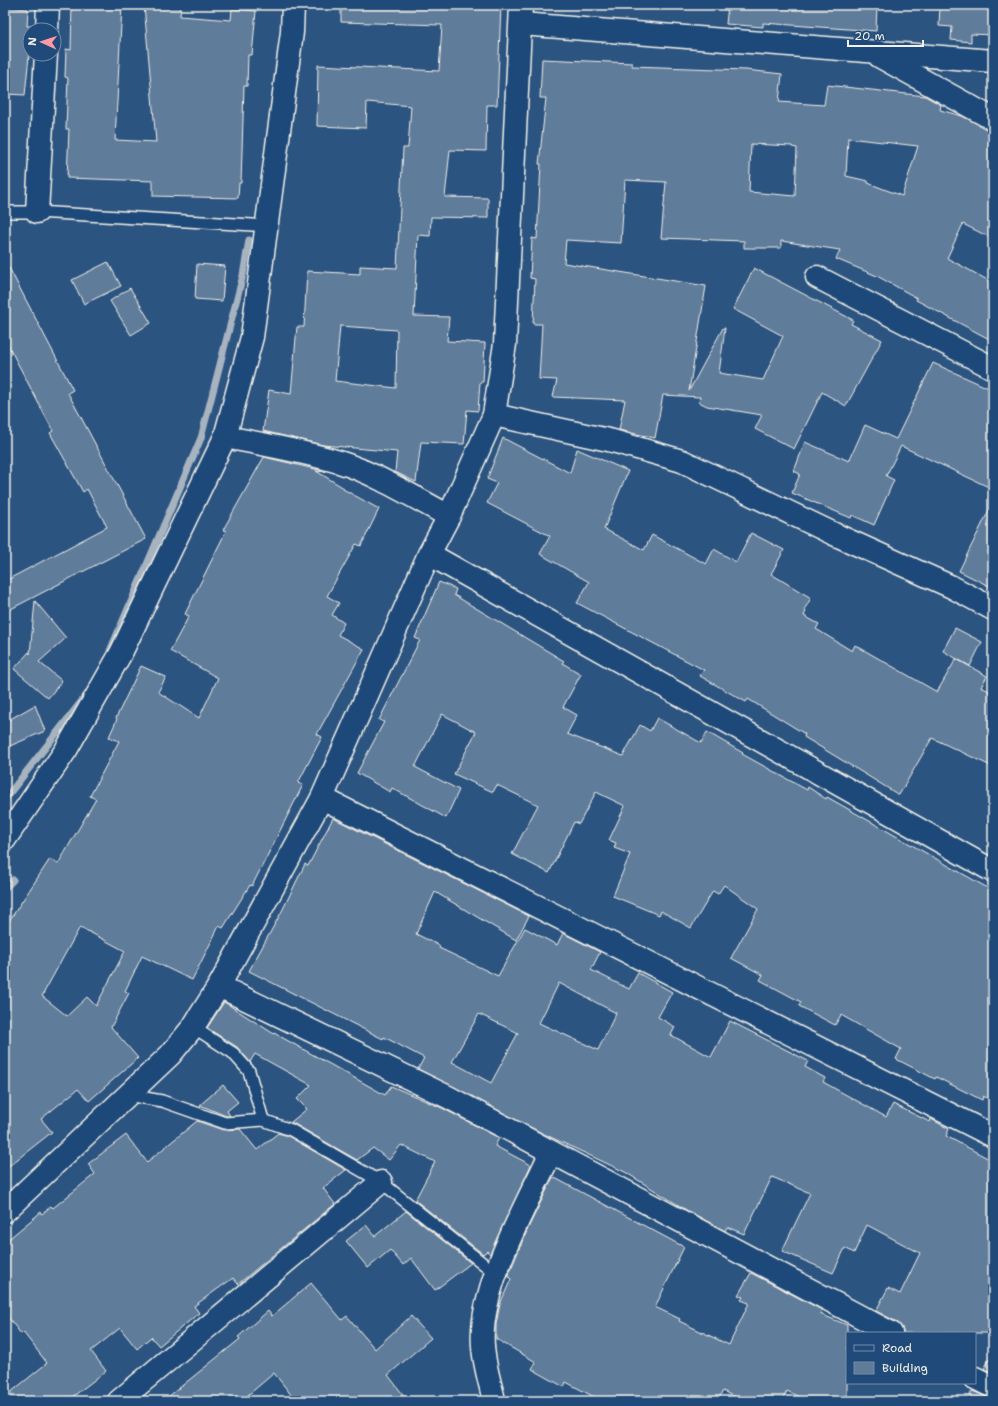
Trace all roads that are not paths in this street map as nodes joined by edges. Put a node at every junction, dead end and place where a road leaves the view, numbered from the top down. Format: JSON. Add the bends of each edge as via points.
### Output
{"nodes":[{"id":1,"x":48,"y":5,"type":"edge"},
{"id":2,"x":293,"y":5,"type":"edge"},
{"id":3,"x":521,"y":14,"type":"edge"},
{"id":4,"x":47,"y":22,"type":"edge"},
{"id":5,"x":872,"y":53,"type":"junction"},
{"id":6,"x":993,"y":61,"type":"edge"},
{"id":7,"x":46,"y":62,"type":"edge"},
{"id":8,"x":993,"y":119,"type":"edge"},
{"id":9,"x":5,"y":212,"type":"edge"},
{"id":10,"x":37,"y":212,"type":"junction"},
{"id":11,"x":268,"y":226,"type":"junction"},
{"id":12,"x":817,"y":277,"type":"dead end"},
{"id":13,"x":993,"y":368,"type":"edge"},
{"id":14,"x":494,"y":415,"type":"junction"},
{"id":15,"x":225,"y":437,"type":"junction"},
{"id":16,"x":449,"y":516,"type":"junction"},
{"id":17,"x":429,"y":554,"type":"junction"},
{"id":18,"x":993,"y":610,"type":"edge"},
{"id":19,"x":322,"y":798,"type":"junction"},
{"id":20,"x":5,"y":840,"type":"edge"},
{"id":21,"x":993,"y":871,"type":"edge"},
{"id":22,"x":219,"y":986,"type":"junction"},
{"id":23,"x":193,"y":1027,"type":"junction"},
{"id":24,"x":128,"y":1095,"type":"junction"},
{"id":25,"x":263,"y":1120,"type":"junction"},
{"id":26,"x":993,"y":1136,"type":"edge"},
{"id":27,"x":551,"y":1152,"type":"junction"},
{"id":28,"x":381,"y":1182,"type":"junction"},
{"id":29,"x":5,"y":1211,"type":"edge"},
{"id":30,"x":495,"y":1274,"type":"junction"},
{"id":31,"x":889,"y":1332,"type":"edge"},
{"id":32,"x":976,"y":1378,"type":"edge"},
{"id":33,"x":993,"y":1387,"type":"edge"},
{"id":34,"x":119,"y":1401,"type":"edge"},
{"id":35,"x":494,"y":1401,"type":"edge"}],
"edges":[{"from":1,"to":4,"type":"street"},
{"from":2,"to":11,"type":"street","via":[[292,32]]},
{"from":3,"to":5,"type":"street"},
{"from":3,"to":14,"type":"street","via":[[505,344]]},
{"from":5,"to":6,"type":"street"},
{"from":5,"to":8,"type":"street"},
{"from":7,"to":10,"type":"street"},
{"from":9,"to":10,"type":"lane"},
{"from":10,"to":11,"type":"lane"},
{"from":11,"to":15,"type":"street","via":[[252,337]]},
{"from":12,"to":13,"type":"street"},
{"from":14,"to":16,"type":"street"},
{"from":14,"to":18,"type":"street","via":[[613,441],[682,461],[952,587]]},
{"from":15,"to":16,"type":"street","via":[[340,462]]},
{"from":15,"to":20,"type":"street","via":[[121,653],[66,750]]},
{"from":16,"to":17,"type":"street"},
{"from":17,"to":19,"type":"street"},
{"from":17,"to":21,"type":"street"},
{"from":19,"to":22,"type":"street"},
{"from":19,"to":26,"type":"street"},
{"from":22,"to":23,"type":"street"},
{"from":22,"to":27,"type":"street","via":[[448,1097]]},
{"from":23,"to":24,"type":"street","via":[[170,1056]]},
{"from":23,"to":25,"type":"lane","via":[[233,1053],[249,1071]]},
{"from":24,"to":25,"type":"lane","via":[[162,1100],[225,1123]]},
{"from":24,"to":29,"type":"street"},
{"from":25,"to":28,"type":"lane","via":[[292,1130]]},
{"from":27,"to":30,"type":"street"},
{"from":27,"to":31,"type":"street"},
{"from":28,"to":30,"type":"lane"},
{"from":28,"to":34,"type":"street"},
{"from":30,"to":35,"type":"street","via":[[485,1318],[482,1346]]},
{"from":32,"to":33,"type":"street"}]}
